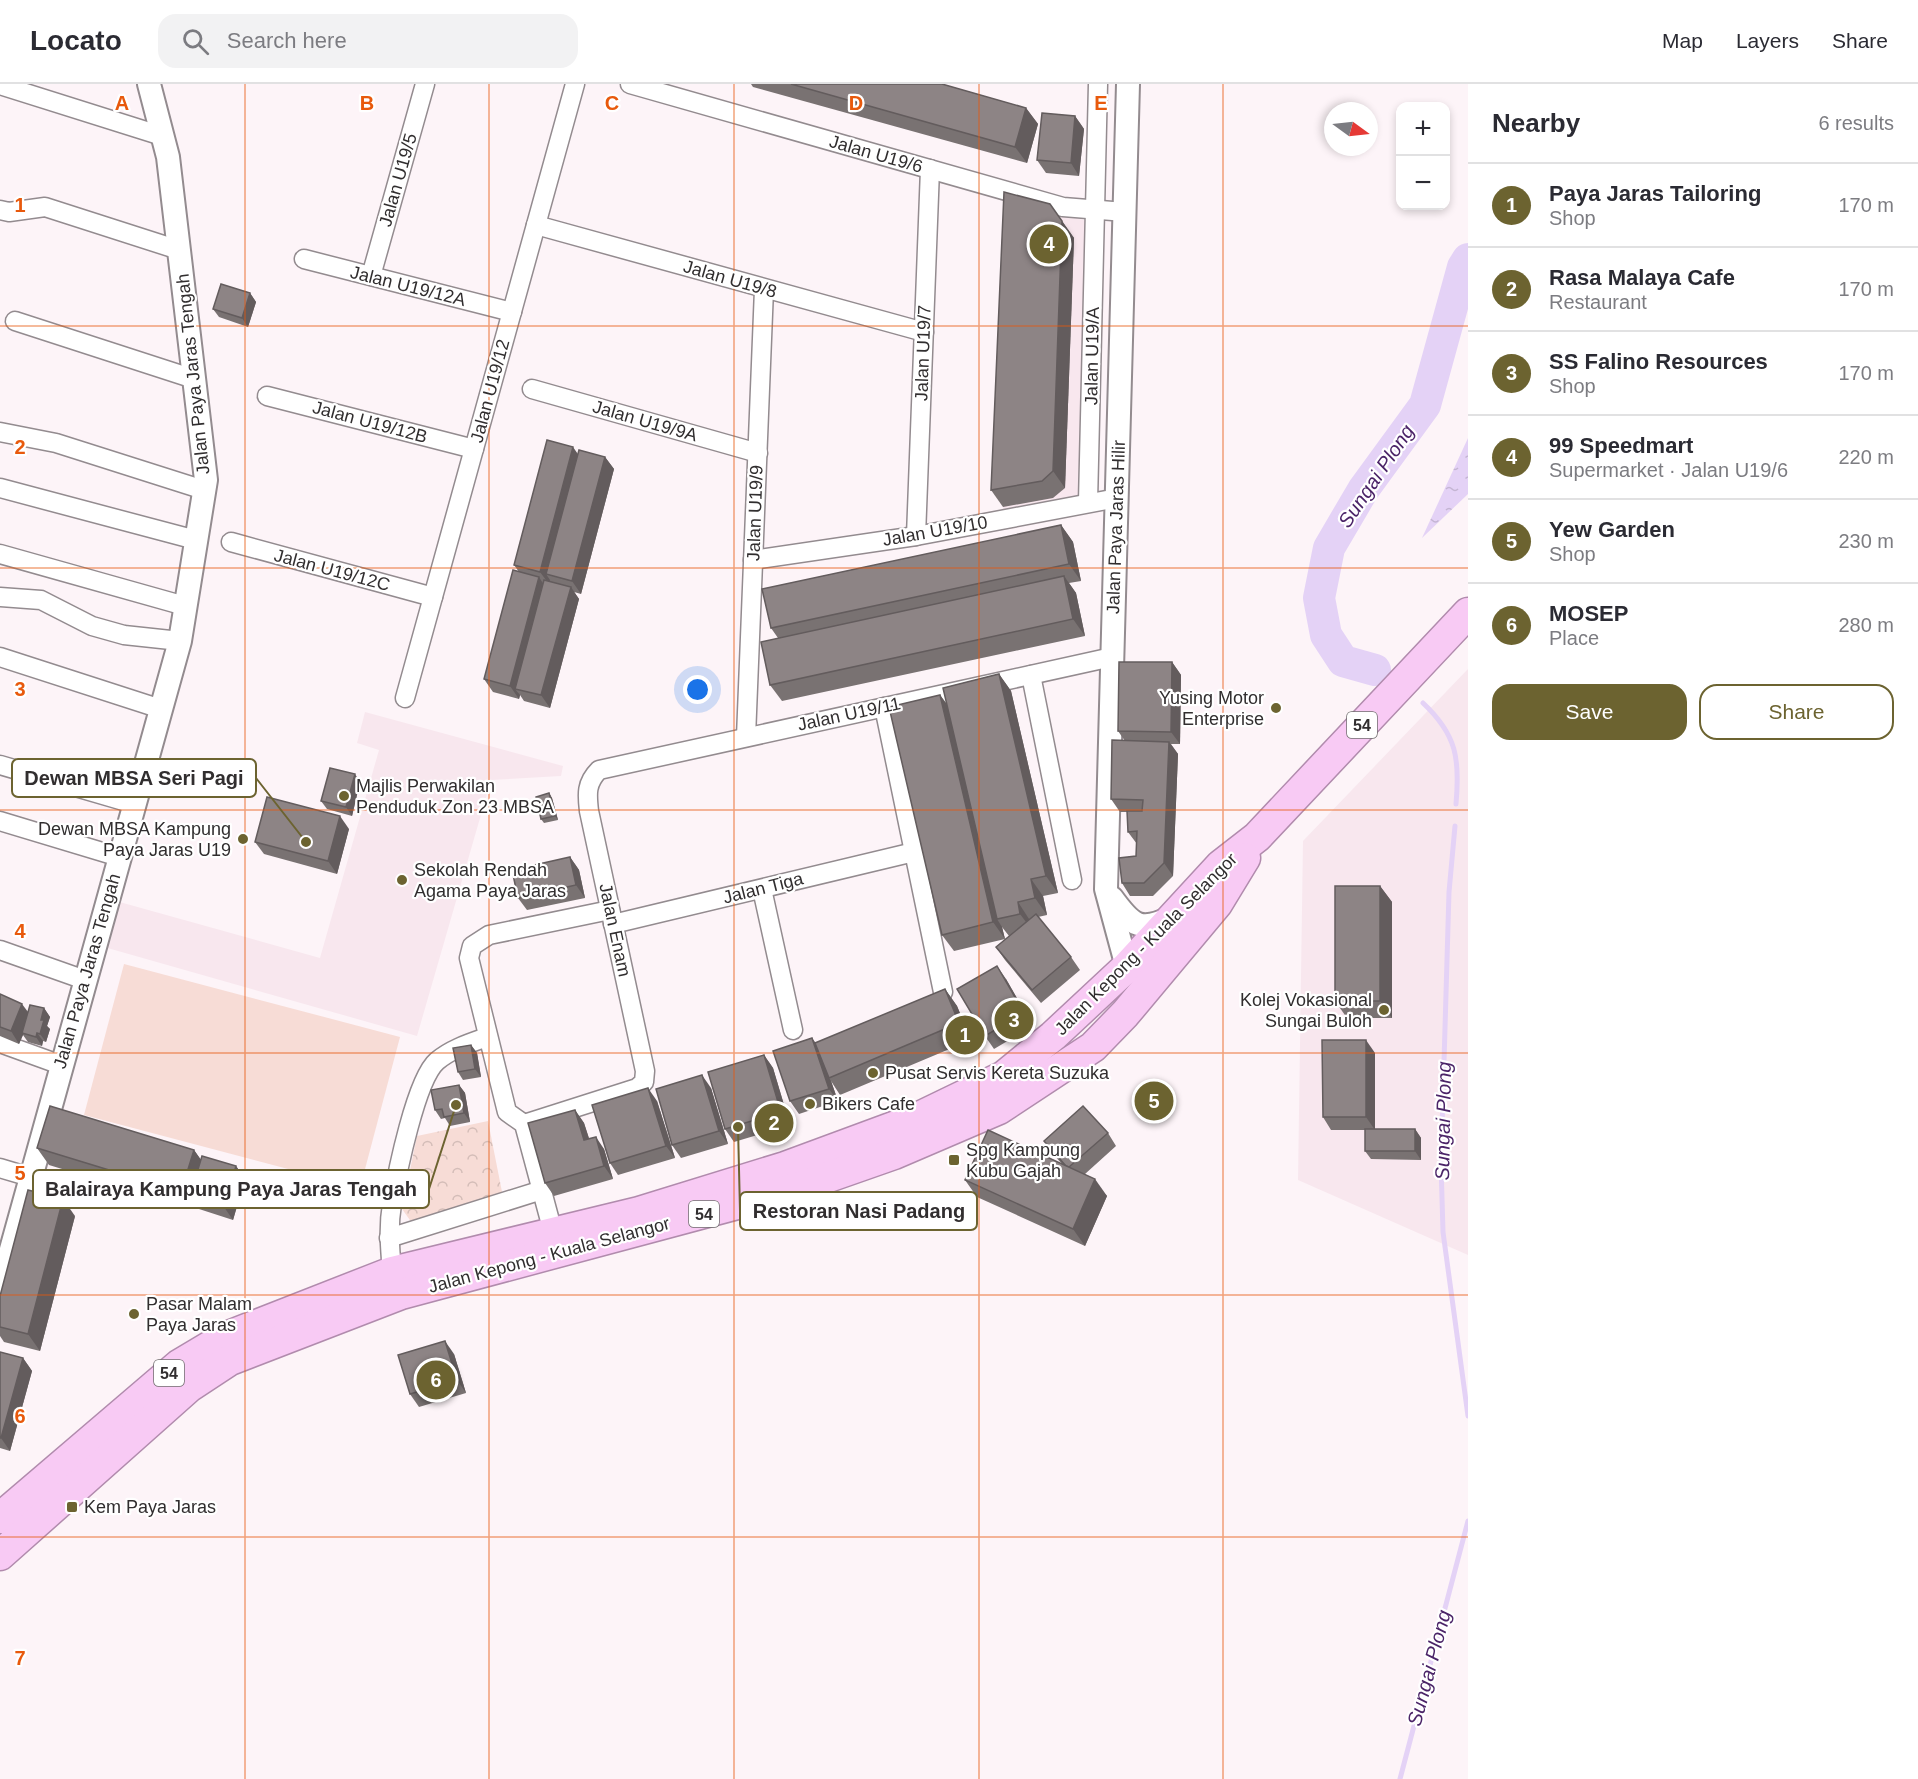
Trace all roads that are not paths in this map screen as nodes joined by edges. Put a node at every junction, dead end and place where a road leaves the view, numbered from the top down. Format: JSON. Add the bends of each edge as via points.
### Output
{"nodes":[{"id":1,"x":149,"y":84,"type":"edge"},
{"id":2,"x":425,"y":84,"type":"edge"},
{"id":3,"x":575,"y":84,"type":"edge"},
{"id":4,"x":630,"y":84,"type":"edge"},
{"id":5,"x":1098,"y":84,"type":"edge"},
{"id":6,"x":1128,"y":84,"type":"edge"},
{"id":7,"x":0,"y":85,"type":"edge"},
{"id":8,"x":162,"y":136,"type":"junction"},
{"id":9,"x":930,"y":169,"type":"junction"},
{"id":10,"x":0,"y":210,"type":"edge"},
{"id":11,"x":1096,"y":210,"type":"junction"},
{"id":12,"x":1125,"y":212,"type":"junction"},
{"id":13,"x":536,"y":225,"type":"junction"},
{"id":14,"x":179,"y":250,"type":"junction"},
{"id":15,"x":304,"y":259,"type":"dead end"},
{"id":16,"x":371,"y":276,"type":"junction"},
{"id":17,"x":764,"y":289,"type":"junction"},
{"id":18,"x":512,"y":312,"type":"junction"},
{"id":19,"x":15,"y":321,"type":"dead end"},
{"id":20,"x":924,"y":332,"type":"junction"},
{"id":21,"x":194,"y":379,"type":"junction"},
{"id":22,"x":532,"y":389,"type":"dead end"},
{"id":23,"x":267,"y":396,"type":"dead end"},
{"id":24,"x":0,"y":432,"type":"edge"},
{"id":25,"x":474,"y":449,"type":"junction"},
{"id":26,"x":758,"y":453,"type":"junction"},
{"id":27,"x":0,"y":488,"type":"edge"},
{"id":28,"x":204,"y":490,"type":"junction"},
{"id":29,"x":1117,"y":498,"type":"junction"},
{"id":30,"x":1088,"y":502,"type":"junction"},
{"id":31,"x":916,"y":536,"type":"junction"},
{"id":32,"x":196,"y":540,"type":"junction"},
{"id":33,"x":231,"y":542,"type":"dead end"},
{"id":34,"x":0,"y":554,"type":"edge"},
{"id":35,"x":753,"y":560,"type":"junction"},
{"id":36,"x":0,"y":597,"type":"edge"},
{"id":37,"x":433,"y":597,"type":"junction"},
{"id":38,"x":185,"y":606,"type":"junction"},
{"id":39,"x":1463,"y":627,"type":"edge"},
{"id":40,"x":180,"y":641,"type":"junction"},
{"id":41,"x":0,"y":657,"type":"edge"},
{"id":42,"x":1112,"y":657,"type":"junction"},
{"id":43,"x":1031,"y":675,"type":"junction"},
{"id":44,"x":405,"y":698,"type":"dead end"},
{"id":45,"x":884,"y":707,"type":"junction"},
{"id":46,"x":161,"y":709,"type":"junction"},
{"id":47,"x":746,"y":737,"type":"junction"},
{"id":48,"x":0,"y":765,"type":"edge"},
{"id":49,"x":590,"y":779,"type":"joint"},
{"id":50,"x":134,"y":804,"type":"junction"},
{"id":51,"x":0,"y":821,"type":"edge"},
{"id":52,"x":1257,"y":837,"type":"junction"},
{"id":53,"x":914,"y":852,"type":"junction"},
{"id":54,"x":119,"y":857,"type":"junction"},
{"id":55,"x":1071,"y":880,"type":"dead end"},
{"id":56,"x":762,"y":889,"type":"junction"},
{"id":57,"x":1106,"y":889,"type":"junction"},
{"id":58,"x":1217,"y":904,"type":"junction"},
{"id":59,"x":1176,"y":915,"type":"junction"},
{"id":60,"x":612,"y":917,"type":"junction"},
{"id":61,"x":0,"y":950,"type":"edge"},
{"id":62,"x":1127,"y":967,"type":"junction"},
{"id":63,"x":85,"y":980,"type":"junction"},
{"id":64,"x":943,"y":992,"type":"edge"},
{"id":65,"x":793,"y":1029,"type":"dead end"},
{"id":66,"x":487,"y":1036,"type":"junction"},
{"id":67,"x":0,"y":1043,"type":"edge"},
{"id":68,"x":61,"y":1065,"type":"junction"},
{"id":69,"x":999,"y":1109,"type":"junction"},
{"id":70,"x":524,"y":1124,"type":"junction"},
{"id":71,"x":0,"y":1168,"type":"edge"},
{"id":72,"x":30,"y":1177,"type":"junction"},
{"id":73,"x":542,"y":1190,"type":"junction"},
{"id":74,"x":553,"y":1232,"type":"junction"},
{"id":75,"x":389,"y":1238,"type":"junction"},
{"id":76,"x":392,"y":1272,"type":"junction"},
{"id":77,"x":1,"y":1282,"type":"edge"},
{"id":78,"x":0,"y":1517,"type":"edge"},
{"id":79,"x":0,"y":1555,"type":"edge"}],
"edges":[{"from":1,"to":8,"type":"street","name":"Jalan Paya Jaras Tengah"},
{"from":2,"to":16,"type":"street","name":"Jalan U19/5"},
{"from":3,"to":13,"type":"street","name":"Jalan U19/12"},
{"from":4,"to":9,"type":"street","name":"Jalan U19/6"},
{"from":5,"to":11,"type":"street","name":"Jalan U19/A"},
{"from":6,"to":12,"type":"street","name":"Jalan Paya Jaras Hilir"},
{"from":7,"to":8,"type":"street"},
{"from":8,"to":14,"type":"street","name":"Jalan Paya Jaras Tengah"},
{"from":9,"to":11,"type":"street","name":"Jalan U19/6","via":[[1063,207]]},
{"from":9,"to":20,"type":"street","name":"Jalan U19/7"},
{"from":10,"to":14,"type":"street","via":[[45,207]]},
{"from":11,"to":12,"type":"street","name":"Jalan U19/6"},
{"from":11,"to":30,"type":"street","name":"Jalan U19/A"},
{"from":12,"to":29,"type":"street","name":"Jalan Paya Jaras Hilir"},
{"from":13,"to":17,"type":"street","name":"Jalan U19/8"},
{"from":13,"to":18,"type":"street","name":"Jalan U19/12"},
{"from":14,"to":21,"type":"street","name":"Jalan Paya Jaras Tengah"},
{"from":15,"to":16,"type":"street","name":"Jalan U19/12A"},
{"from":16,"to":18,"type":"street","name":"Jalan U19/12A"},
{"from":17,"to":20,"type":"street","name":"Jalan U19/8"},
{"from":17,"to":26,"type":"street","name":"Jalan U19/9"},
{"from":18,"to":25,"type":"street","name":"Jalan U19/12"},
{"from":19,"to":21,"type":"street"},
{"from":20,"to":31,"type":"street","name":"Jalan U19/7"},
{"from":21,"to":28,"type":"street","name":"Jalan Paya Jaras Tengah"},
{"from":22,"to":26,"type":"street","name":"Jalan U19/9A"},
{"from":23,"to":25,"type":"street","name":"Jalan U19/12B"},
{"from":24,"to":28,"type":"street","via":[[56,443]]},
{"from":25,"to":37,"type":"street","name":"Jalan U19/12"},
{"from":26,"to":35,"type":"street","name":"Jalan U19/9"},
{"from":27,"to":32,"type":"street"},
{"from":28,"to":32,"type":"street","name":"Jalan Paya Jaras Tengah"},
{"from":29,"to":30,"type":"street","name":"Jalan U19/10"},
{"from":29,"to":42,"type":"street","name":"Jalan Paya Jaras Hilir"},
{"from":30,"to":31,"type":"street","name":"Jalan U19/10"},
{"from":31,"to":35,"type":"street","name":"Jalan U19/10"},
{"from":32,"to":38,"type":"street","name":"Jalan Paya Jaras Tengah"},
{"from":33,"to":37,"type":"street","name":"Jalan U19/12C"},
{"from":34,"to":38,"type":"street"},
{"from":35,"to":47,"type":"street","name":"Jalan U19/9"},
{"from":36,"to":40,"type":"street","via":[[41,600],[92,626],[123,635]]},
{"from":37,"to":44,"type":"street","name":"Jalan U19/12"},
{"from":38,"to":40,"type":"street","name":"Jalan Paya Jaras Tengah"},
{"from":39,"to":52,"type":"highway","name":"Jalan Kepong - Kuala Selangor","number":"54"},
{"from":40,"to":46,"type":"street","name":"Jalan Paya Jaras Tengah"},
{"from":41,"to":46,"type":"street"},
{"from":42,"to":43,"type":"street","name":"Jalan U19/11"},
{"from":42,"to":57,"type":"street","name":"Jalan Paya Jaras Hilir"},
{"from":43,"to":45,"type":"street","name":"Jalan U19/11"},
{"from":43,"to":55,"type":"street"},
{"from":45,"to":47,"type":"street","name":"Jalan U19/11"},
{"from":45,"to":53,"type":"street"},
{"from":46,"to":50,"type":"street","name":"Jalan Paya Jaras Tengah"},
{"from":47,"to":49,"type":"street","name":"Jalan U19/11","via":[[609,767],[598,770]]},
{"from":48,"to":50,"type":"street"},
{"from":49,"to":60,"type":"street","name":"Jalan Enam","via":[[589,811]]},
{"from":50,"to":54,"type":"street","name":"Jalan Paya Jaras Tengah"},
{"from":51,"to":54,"type":"street"},
{"from":52,"to":58,"type":"highway","name":"Jalan Kepong - Kuala Selangor","number":"54"},
{"from":52,"to":59,"type":"highway","name":"Jalan Kepong - Kuala Selangor","number":"54","via":[[1221,865]]},
{"from":53,"to":56,"type":"street","name":"Jalan Tiga"},
{"from":53,"to":64,"type":"street"},
{"from":54,"to":63,"type":"street","name":"Jalan Paya Jaras Tengah"},
{"from":56,"to":60,"type":"street","name":"Jalan Tiga"},
{"from":56,"to":65,"type":"street"},
{"from":57,"to":59,"type":"street","via":[[1124,915],[1135,923],[1151,927]]},
{"from":57,"to":62,"type":"street","name":"Jalan Paya Jaras Hilir"},
{"from":58,"to":62,"type":"highway","via":[[1161,959],[1144,968]]},
{"from":58,"to":69,"type":"highway","name":"Jalan Kepong - Kuala Selangor","number":"54","via":[[1170,963],[1093,1047]]},
{"from":59,"to":62,"type":"highway","name":"Jalan Kepong - Kuala Selangor","number":"54"},
{"from":60,"to":66,"type":"street","name":"Jalan Tiga","via":[[489,935],[472,946],[470,970]]},
{"from":60,"to":70,"type":"street","name":"Jalan Enam","via":[[645,1071],[644,1082],[637,1088]]},
{"from":61,"to":63,"type":"street"},
{"from":62,"to":69,"type":"highway","via":[[1123,995],[1101,1022]]},
{"from":62,"to":74,"type":"highway","name":"Jalan Kepong - Kuala Selangor","number":"54","via":[[1004,1076],[915,1119],[785,1167],[639,1212]]},
{"from":63,"to":68,"type":"street","name":"Jalan Paya Jaras Tengah"},
{"from":66,"to":70,"type":"street","via":[[507,1113]]},
{"from":66,"to":75,"type":"street","via":[[460,1046],[437,1061],[420,1087],[392,1204]]},
{"from":67,"to":68,"type":"street"},
{"from":68,"to":72,"type":"street","name":"Jalan Paya Jaras Tengah"},
{"from":69,"to":79,"type":"highway","name":"Jalan Kepong - Kuala Selangor","number":"54","via":[[894,1154],[797,1188],[401,1294],[230,1360],[189,1387]]},
{"from":70,"to":73,"type":"street"},
{"from":71,"to":72,"type":"street"},
{"from":72,"to":77,"type":"street","name":"Jalan Paya Jaras Tengah"},
{"from":73,"to":74,"type":"street"},
{"from":73,"to":75,"type":"street"},
{"from":74,"to":76,"type":"highway","name":"Jalan Kepong - Kuala Selangor","number":"54"},
{"from":75,"to":76,"type":"street"},
{"from":76,"to":78,"type":"highway","name":"Jalan Kepong - Kuala Selangor","number":"54","via":[[226,1337],[179,1365]]}]}
